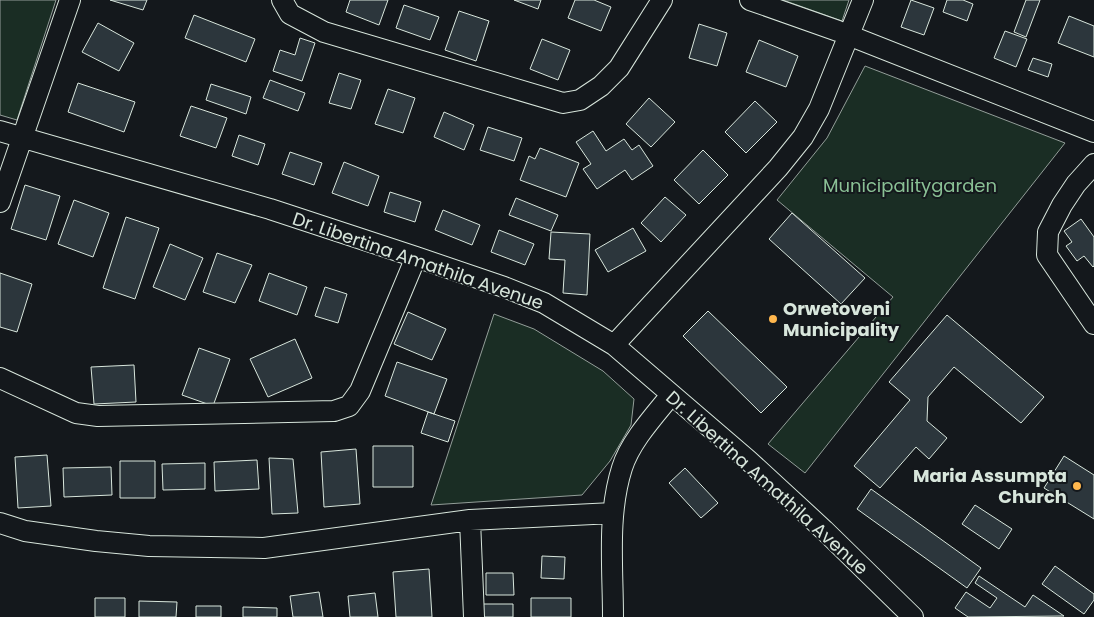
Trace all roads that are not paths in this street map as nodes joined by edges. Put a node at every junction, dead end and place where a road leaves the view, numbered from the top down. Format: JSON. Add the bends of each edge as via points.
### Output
{"nodes":[{"id":1,"x":70,"y":0,"type":"edge"},
{"id":2,"x":282,"y":0,"type":"edge"},
{"id":3,"x":662,"y":0,"type":"edge"},
{"id":4,"x":750,"y":0,"type":"edge"},
{"id":5,"x":863,"y":0,"type":"edge"},
{"id":6,"x":849,"y":35,"type":"junction"},
{"id":7,"x":0,"y":131,"type":"edge"},
{"id":8,"x":1094,"y":132,"type":"edge"},
{"id":9,"x":23,"y":137,"type":"junction"},
{"id":10,"x":1094,"y":164,"type":"edge"},
{"id":11,"x":0,"y":202,"type":"edge"},
{"id":12,"x":416,"y":257,"type":"junction"},
{"id":13,"x":1094,"y":324,"type":"edge"},
{"id":14,"x":614,"y":345,"type":"junction"},
{"id":15,"x":0,"y":378,"type":"edge"},
{"id":16,"x":671,"y":395,"type":"junction"},
{"id":17,"x":613,"y":513,"type":"junction"},
{"id":18,"x":470,"y":520,"type":"junction"},
{"id":19,"x":0,"y":523,"type":"edge"},
{"id":20,"x":474,"y":617,"type":"edge"},
{"id":21,"x":613,"y":617,"type":"edge"},
{"id":22,"x":913,"y":617,"type":"edge"}],
"edges":[{"from":1,"to":9,"type":"street"},
{"from":2,"to":3,"type":"street","via":[[290,14],[324,32],[563,103],[580,100],[619,68]]},
{"from":4,"to":6,"type":"street"},
{"from":5,"to":6,"type":"street"},
{"from":6,"to":8,"type":"street"},
{"from":6,"to":14,"type":"street","via":[[803,137]]},
{"from":7,"to":9,"type":"street","name":"Dr. Libertina Amathila Avenue"},
{"from":9,"to":11,"type":"street"},
{"from":9,"to":12,"type":"street","name":"Dr. Libertina Amathila Avenue","via":[[270,209]]},
{"from":10,"to":13,"type":"street","via":[[1076,184],[1048,232],[1047,256]]},
{"from":12,"to":14,"type":"street","name":"Dr. Libertina Amathila Avenue","via":[[544,303]]},
{"from":12,"to":15,"type":"street","via":[[360,391],[349,406],[334,411],[98,416],[76,413]]},
{"from":14,"to":16,"type":"street","name":"Dr. Libertina Amathila Avenue"},
{"from":16,"to":17,"type":"street","via":[[637,438],[622,467]]},
{"from":16,"to":22,"type":"street","name":"Dr. Libertina Amathila Avenue","via":[[748,460]]},
{"from":17,"to":18,"type":"street"},
{"from":17,"to":21,"type":"street"},
{"from":18,"to":19,"type":"street","via":[[264,548],[149,546],[96,541],[25,531]]},
{"from":18,"to":20,"type":"street"}]}
